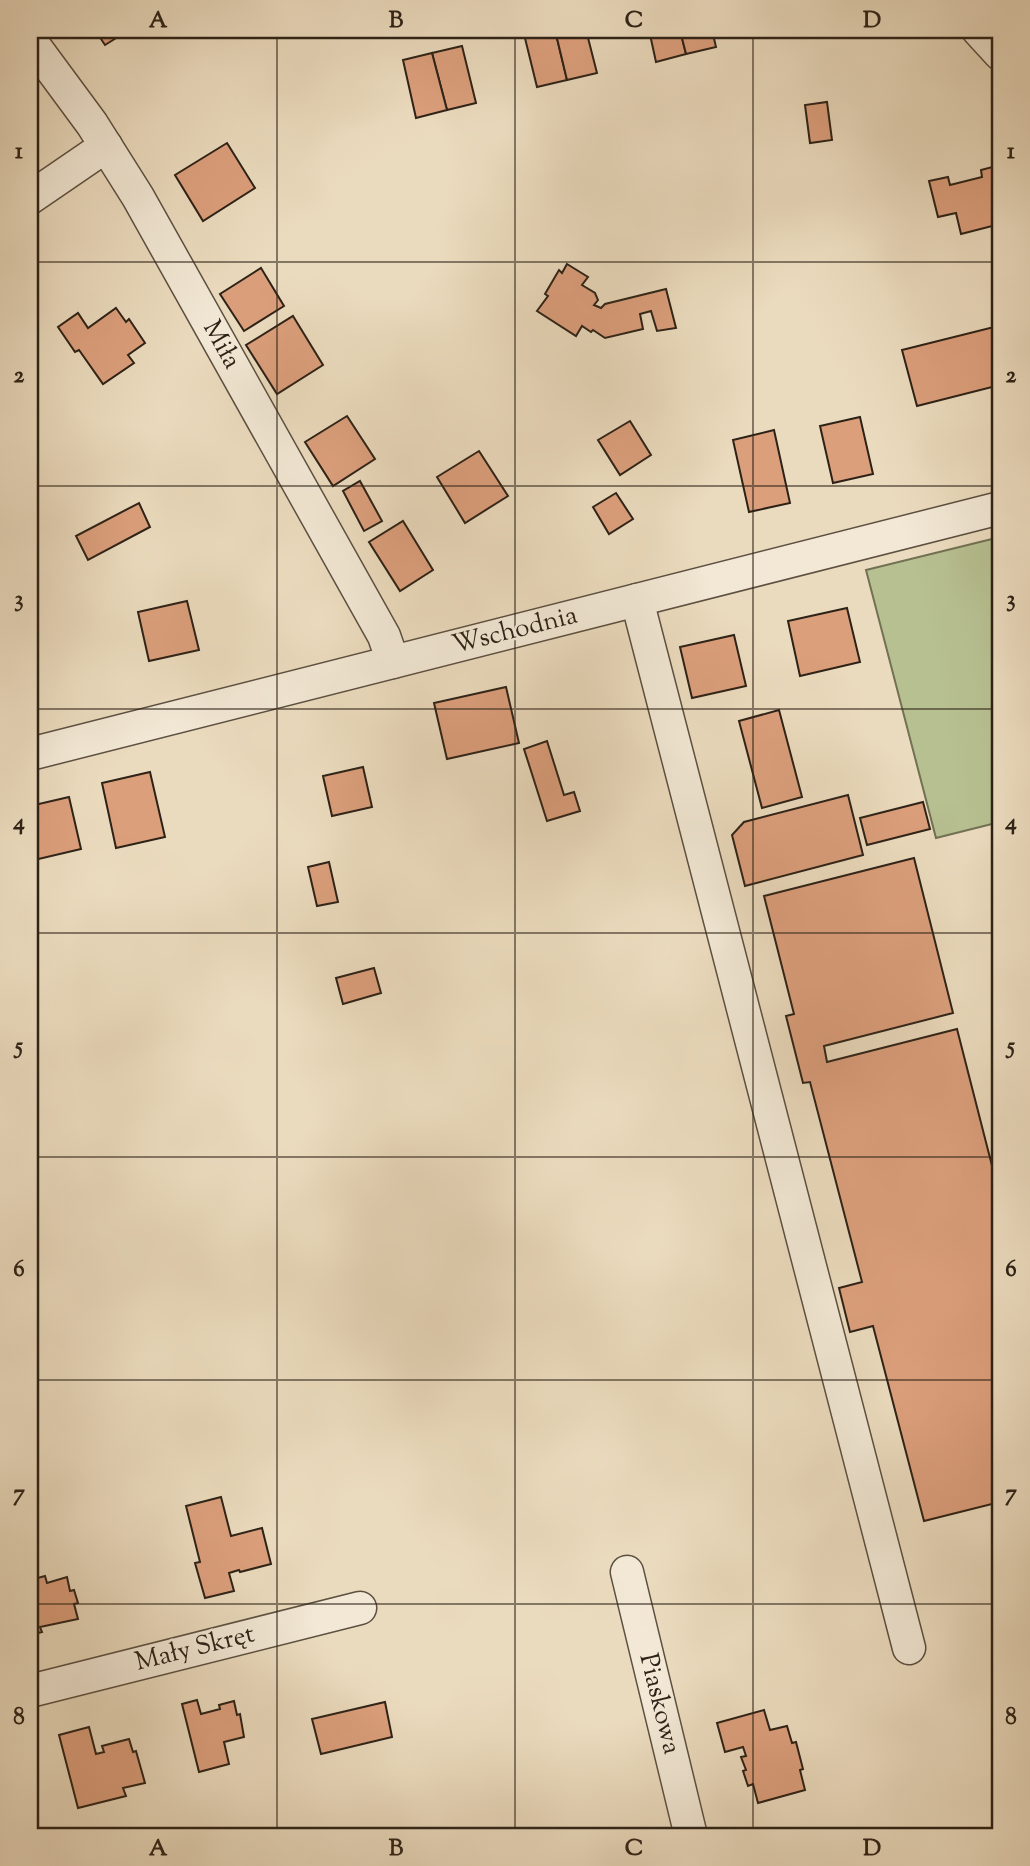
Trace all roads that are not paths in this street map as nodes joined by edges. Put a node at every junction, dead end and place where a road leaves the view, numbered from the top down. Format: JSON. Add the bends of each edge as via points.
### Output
{"nodes":[{"id":1,"x":978,"y":30,"type":"edge"},
{"id":2,"x":30,"y":40,"type":"edge"},
{"id":3,"x":1000,"y":54,"type":"edge"},
{"id":4,"x":106,"y":146,"type":"junction"},
{"id":5,"x":30,"y":198,"type":"edge"},
{"id":6,"x":1000,"y":508,"type":"edge"},
{"id":7,"x":637,"y":600,"type":"junction"},
{"id":8,"x":393,"y":662,"type":"junction"},
{"id":9,"x":32,"y":752,"type":"edge"},
{"id":10,"x":627,"y":1572,"type":"dead end"},
{"id":11,"x":360,"y":1608,"type":"dead end"},
{"id":12,"x":909,"y":1648,"type":"dead end"},
{"id":13,"x":30,"y":1690,"type":"edge"},
{"id":14,"x":691,"y":1836,"type":"edge"}],
"edges":[{"from":1,"to":3,"type":"street"},
{"from":2,"to":4,"type":"street","name":"Miła"},
{"from":4,"to":5,"type":"street"},
{"from":4,"to":8,"type":"street","name":"Miła","via":[[384,636]]},
{"from":6,"to":7,"type":"street","name":"Wschodnia"},
{"from":7,"to":8,"type":"street","name":"Wschodnia"},
{"from":7,"to":12,"type":"street"},
{"from":8,"to":9,"type":"street","name":"Wschodnia"},
{"from":10,"to":14,"type":"street","name":"Piaskowa"},
{"from":11,"to":13,"type":"street","name":"Mały Skręt"}]}
